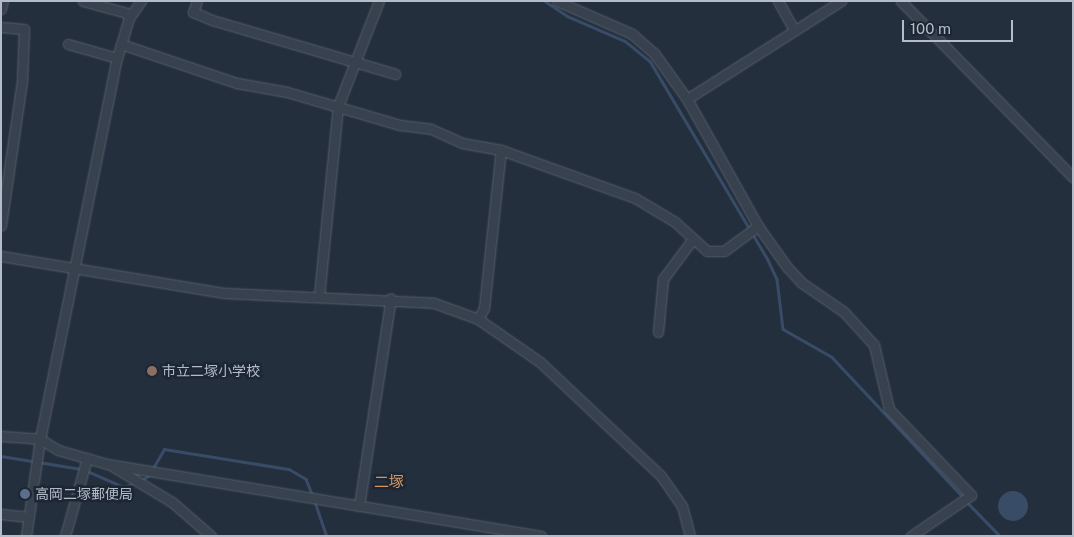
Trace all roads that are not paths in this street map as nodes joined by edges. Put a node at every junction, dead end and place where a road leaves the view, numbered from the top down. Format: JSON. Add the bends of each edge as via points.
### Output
{"nodes":[{"id":1,"x":3,"y":1,"type":"edge"},
{"id":2,"x":83,"y":1,"type":"edge"},
{"id":3,"x":141,"y":1,"type":"edge"},
{"id":4,"x":197,"y":1,"type":"edge"},
{"id":5,"x":379,"y":1,"type":"edge"},
{"id":6,"x":557,"y":1,"type":"edge"},
{"id":7,"x":778,"y":1,"type":"edge"},
{"id":8,"x":841,"y":1,"type":"edge"},
{"id":9,"x":901,"y":1,"type":"edge"},
{"id":10,"x":1,"y":9,"type":"edge"},
{"id":11,"x":129,"y":18,"type":"junction"},
{"id":12,"x":1,"y":27,"type":"edge"},
{"id":13,"x":794,"y":30,"type":"junction"},
{"id":14,"x":68,"y":44,"type":"dead end"},
{"id":15,"x":121,"y":44,"type":"junction"},
{"id":16,"x":117,"y":58,"type":"junction"},
{"id":17,"x":358,"y":61,"type":"junction"},
{"id":18,"x":395,"y":74,"type":"dead end"},
{"id":19,"x":687,"y":99,"type":"junction"},
{"id":20,"x":338,"y":106,"type":"junction"},
{"id":21,"x":501,"y":150,"type":"junction"},
{"id":22,"x":1073,"y":177,"type":"edge"},
{"id":23,"x":1,"y":225,"type":"edge"},
{"id":24,"x":758,"y":226,"type":"junction"},
{"id":25,"x":692,"y":240,"type":"junction"},
{"id":26,"x":1,"y":256,"type":"edge"},
{"id":27,"x":76,"y":269,"type":"junction"},
{"id":28,"x":319,"y":296,"type":"junction"},
{"id":29,"x":391,"y":298,"type":"junction"},
{"id":30,"x":478,"y":319,"type":"junction"},
{"id":31,"x":658,"y":332,"type":"dead end"},
{"id":32,"x":1,"y":436,"type":"edge"},
{"id":33,"x":40,"y":439,"type":"junction"},
{"id":34,"x":87,"y":458,"type":"junction"},
{"id":35,"x":107,"y":464,"type":"junction"},
{"id":36,"x":359,"y":506,"type":"junction"},
{"id":37,"x":1,"y":514,"type":"edge"},
{"id":38,"x":29,"y":517,"type":"junction"},
{"id":39,"x":525,"y":534,"type":"edge"},
{"id":40,"x":26,"y":536,"type":"edge"},
{"id":41,"x":65,"y":536,"type":"edge"},
{"id":42,"x":211,"y":536,"type":"edge"},
{"id":43,"x":541,"y":536,"type":"edge"},
{"id":44,"x":690,"y":536,"type":"edge"},
{"id":45,"x":912,"y":536,"type":"edge"}],
"edges":[{"from":1,"to":10,"type":"street"},
{"from":2,"to":11,"type":"street","via":[[127,13]]},
{"from":3,"to":11,"type":"street"},
{"from":4,"to":17,"type":"street","via":[[194,12],[212,20]]},
{"from":5,"to":17,"type":"street"},
{"from":6,"to":19,"type":"street","via":[[632,34],[654,53]]},
{"from":7,"to":13,"type":"street"},
{"from":8,"to":13,"type":"street"},
{"from":9,"to":22,"type":"street"},
{"from":11,"to":15,"type":"street"},
{"from":12,"to":23,"type":"street","via":[[24,29],[22,81]]},
{"from":13,"to":19,"type":"street"},
{"from":14,"to":16,"type":"street"},
{"from":15,"to":16,"type":"street"},
{"from":15,"to":20,"type":"street","via":[[237,83]]},
{"from":16,"to":27,"type":"street"},
{"from":17,"to":18,"type":"street"},
{"from":17,"to":20,"type":"street"},
{"from":19,"to":24,"type":"street"},
{"from":20,"to":21,"type":"street","via":[[400,125],[431,129],[462,143]]},
{"from":20,"to":28,"type":"street"},
{"from":21,"to":25,"type":"street","via":[[635,198],[675,222]]},
{"from":21,"to":30,"type":"street","via":[[484,308]]},
{"from":24,"to":25,"type":"street","via":[[724,251],[707,251]]},
{"from":24,"to":45,"type":"street","via":[[802,283],[844,312],[866,334],[874,345],[889,409],[971,495]]},
{"from":25,"to":31,"type":"street","via":[[663,279]]},
{"from":26,"to":27,"type":"street"},
{"from":27,"to":28,"type":"street","via":[[225,293]]},
{"from":27,"to":33,"type":"street"},
{"from":28,"to":29,"type":"street"},
{"from":29,"to":30,"type":"street","via":[[434,303]]},
{"from":29,"to":36,"type":"street"},
{"from":30,"to":44,"type":"street","via":[[540,362],[661,476],[682,506]]},
{"from":32,"to":33,"type":"street"},
{"from":33,"to":34,"type":"street"},
{"from":33,"to":38,"type":"street"},
{"from":34,"to":35,"type":"street"},
{"from":34,"to":41,"type":"street"},
{"from":35,"to":36,"type":"street"},
{"from":35,"to":42,"type":"street","via":[[172,502]]},
{"from":36,"to":39,"type":"street"},
{"from":37,"to":38,"type":"street"},
{"from":38,"to":40,"type":"street"},
{"from":39,"to":43,"type":"street"}]}
